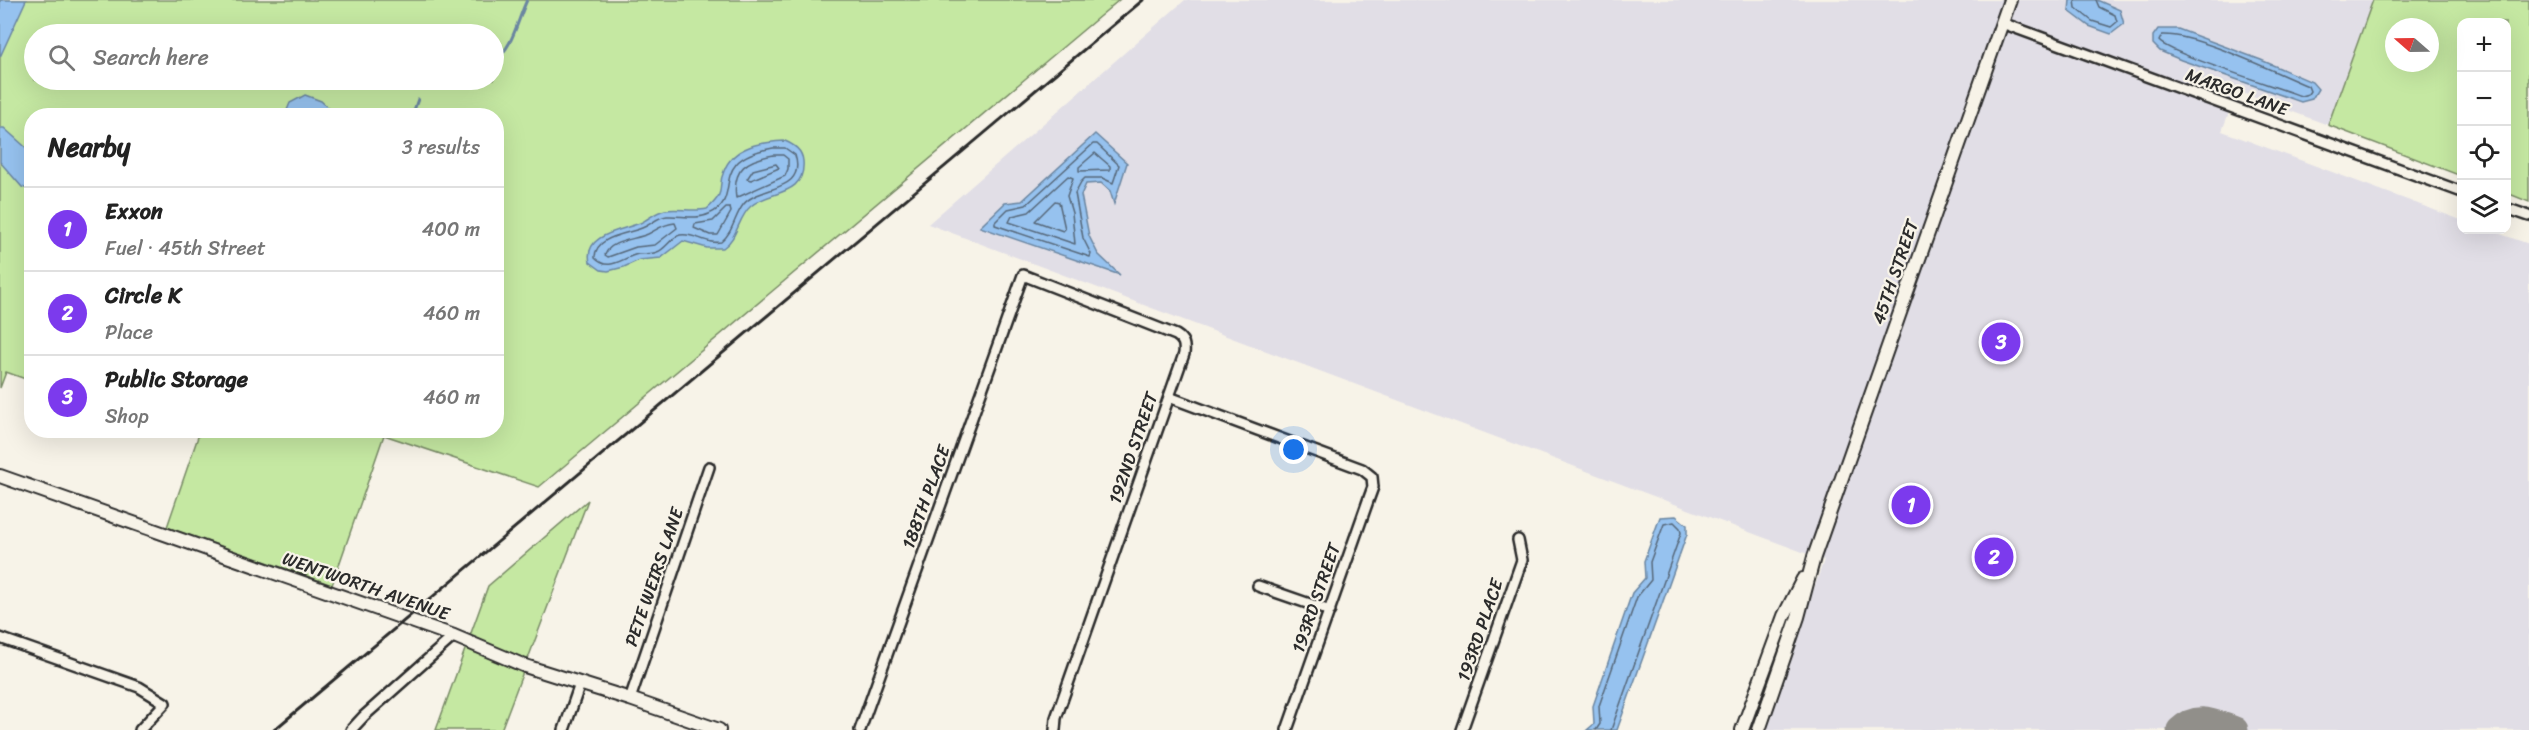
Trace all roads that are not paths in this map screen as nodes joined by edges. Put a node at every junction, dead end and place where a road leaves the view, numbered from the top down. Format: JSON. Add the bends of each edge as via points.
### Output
{"nodes":[{"id":1,"x":2010,"y":0,"type":"edge"},
{"id":2,"x":2002,"y":22,"type":"junction"},
{"id":3,"x":2457,"y":190,"type":"edge"},
{"id":4,"x":2511,"y":210,"type":"edge"},
{"id":5,"x":2529,"y":216,"type":"edge"},
{"id":6,"x":1023,"y":275,"type":"joint"},
{"id":7,"x":1169,"y":397,"type":"junction"},
{"id":8,"x":709,"y":467,"type":"dead end"},
{"id":9,"x":0,"y":476,"type":"edge"},
{"id":10,"x":1518,"y":540,"type":"dead end"},
{"id":11,"x":1814,"y":556,"type":"junction"},
{"id":12,"x":1258,"y":586,"type":"dead end"},
{"id":13,"x":1330,"y":611,"type":"junction"},
{"id":14,"x":454,"y":636,"type":"junction"},
{"id":15,"x":0,"y":638,"type":"edge"},
{"id":16,"x":580,"y":684,"type":"junction"},
{"id":17,"x":630,"y":699,"type":"junction"},
{"id":18,"x":141,"y":730,"type":"edge"},
{"id":19,"x":351,"y":730,"type":"edge"},
{"id":20,"x":564,"y":730,"type":"edge"},
{"id":21,"x":719,"y":730,"type":"edge"},
{"id":22,"x":860,"y":730,"type":"edge"},
{"id":23,"x":1055,"y":730,"type":"edge"},
{"id":24,"x":1287,"y":730,"type":"edge"},
{"id":25,"x":1462,"y":730,"type":"edge"},
{"id":26,"x":1742,"y":730,"type":"edge"},
{"id":27,"x":1759,"y":730,"type":"edge"}],
"edges":[{"from":1,"to":2,"type":"main road","name":"45TH STREET"},
{"from":2,"to":3,"type":"street","name":"MARGO LANE"},
{"from":2,"to":11,"type":"main road","name":"45TH STREET"},
{"from":4,"to":5,"type":"street"},
{"from":6,"to":7,"type":"street","name":"192ND STREET","via":[[1180,338],[1184,354]]},
{"from":6,"to":22,"type":"street","name":"188TH PLACE"},
{"from":7,"to":13,"type":"street","name":"193RD STREET","via":[[1362,469],[1372,477],[1369,498]]},
{"from":7,"to":23,"type":"street","name":"192ND STREET"},
{"from":8,"to":17,"type":"street","name":"PETE WEIRS LANE"},
{"from":9,"to":14,"type":"main road","name":"WENTWORTH AVENUE"},
{"from":10,"to":25,"type":"street","name":"193RD PLACE","via":[[1522,560]]},
{"from":11,"to":26,"type":"main road","via":[[1784,616]]},
{"from":11,"to":27,"type":"main road","via":[[1798,617]]},
{"from":12,"to":13,"type":"street"},
{"from":13,"to":24,"type":"street","name":"193RD STREET"},
{"from":14,"to":16,"type":"main road","name":"WENTWORTH AVENUE"},
{"from":14,"to":19,"type":"street"},
{"from":15,"to":18,"type":"street","via":[[139,687],[165,703]]},
{"from":16,"to":17,"type":"main road","name":"WENTWORTH AVENUE"},
{"from":16,"to":20,"type":"street"},
{"from":17,"to":21,"type":"main road","name":"WENTWORTH AVENUE"}]}
